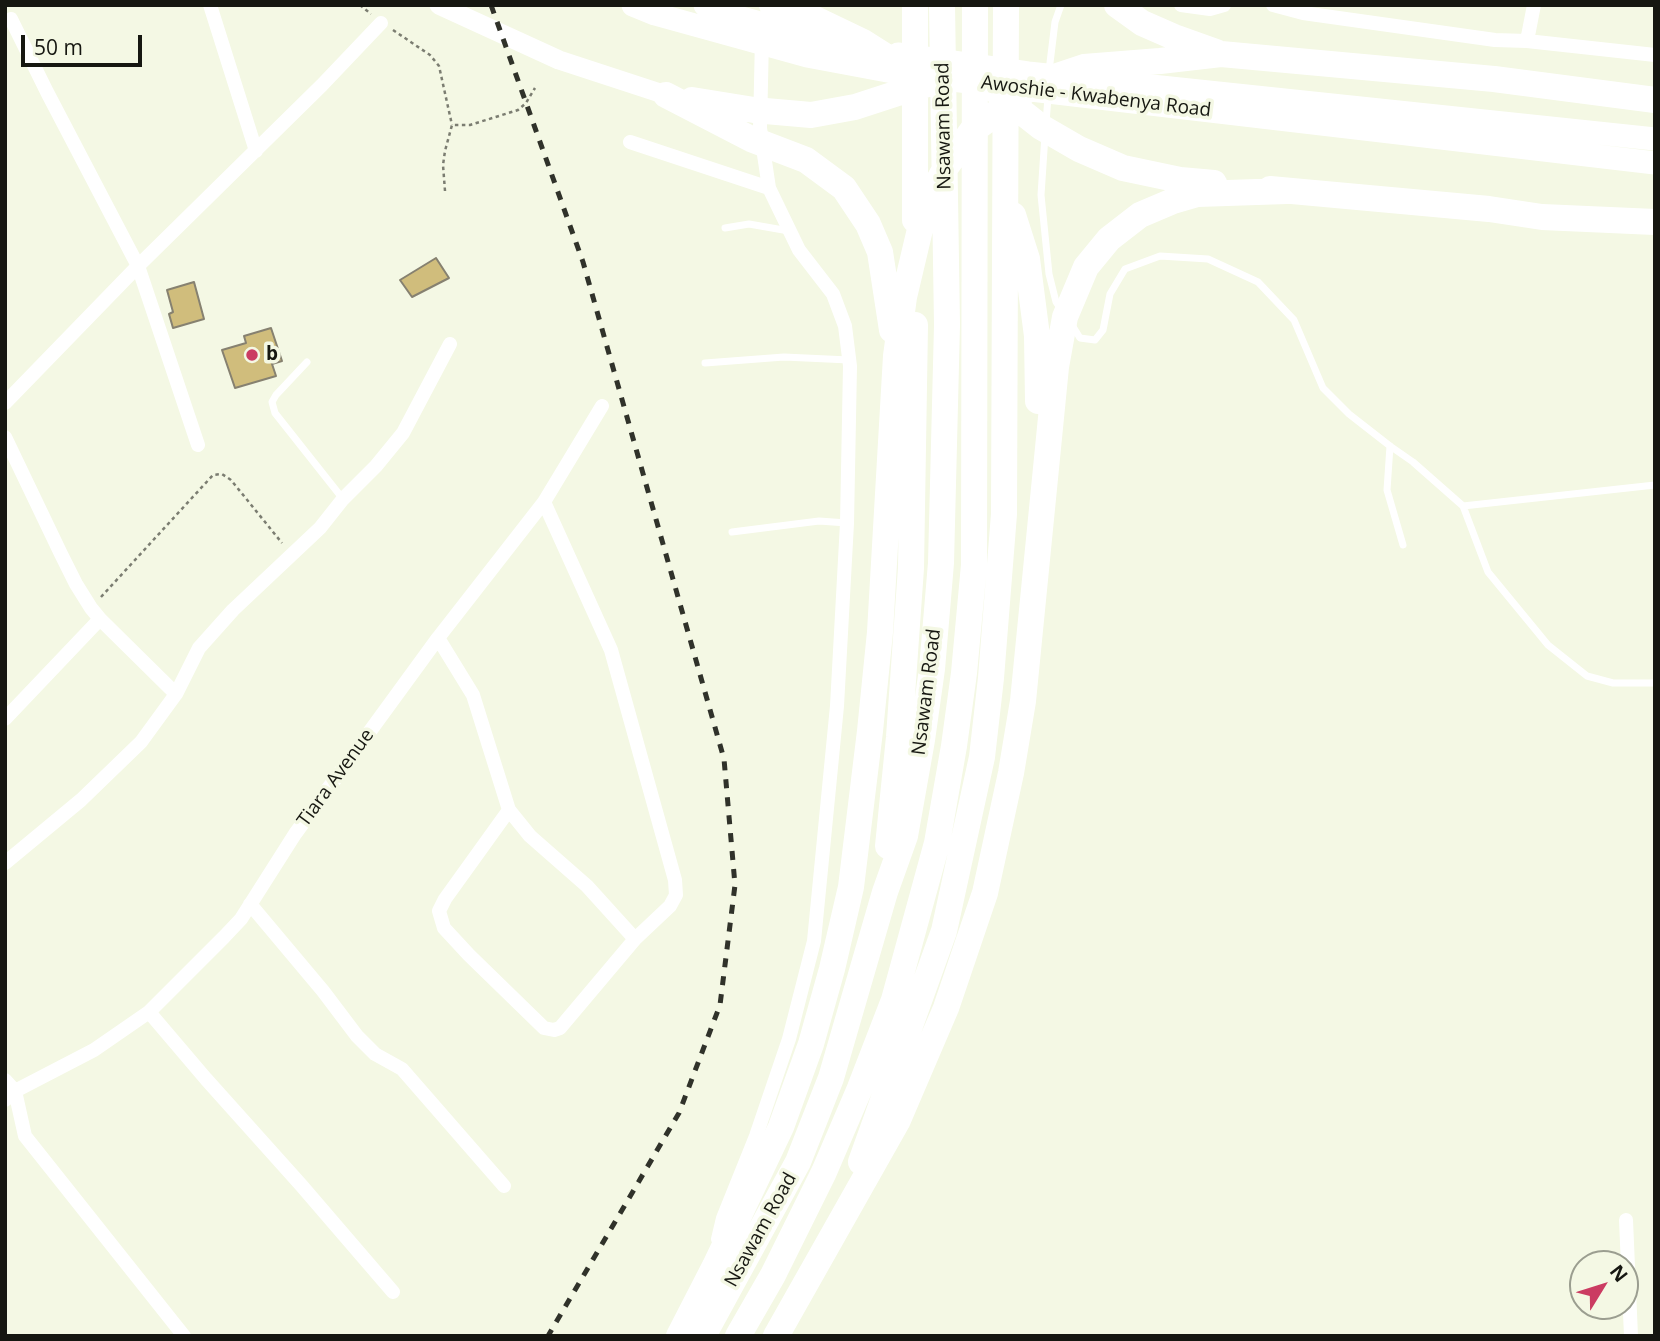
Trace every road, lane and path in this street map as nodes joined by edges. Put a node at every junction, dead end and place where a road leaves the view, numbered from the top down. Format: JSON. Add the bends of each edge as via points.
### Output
{"nodes":[{"id":1,"x":20,"y":5,"type":"edge"},
{"id":2,"x":210,"y":5,"type":"edge"},
{"id":3,"x":360,"y":5,"type":"edge"},
{"id":4,"x":439,"y":5,"type":"edge"},
{"id":5,"x":633,"y":5,"type":"edge"},
{"id":6,"x":705,"y":5,"type":"edge"},
{"id":7,"x":762,"y":5,"type":"edge"},
{"id":8,"x":772,"y":5,"type":"edge"},
{"id":9,"x":915,"y":5,"type":"edge"},
{"id":10,"x":931,"y":5,"type":"edge"},
{"id":11,"x":942,"y":5,"type":"edge"},
{"id":12,"x":975,"y":5,"type":"edge"},
{"id":13,"x":1001,"y":5,"type":"edge"},
{"id":14,"x":1006,"y":5,"type":"edge"},
{"id":15,"x":1061,"y":5,"type":"edge"},
{"id":16,"x":1117,"y":5,"type":"edge"},
{"id":17,"x":1181,"y":5,"type":"edge"},
{"id":18,"x":1224,"y":5,"type":"edge"},
{"id":19,"x":1273,"y":5,"type":"edge"},
{"id":20,"x":1534,"y":5,"type":"edge"},
{"id":21,"x":8,"y":21,"type":"edge"},
{"id":22,"x":382,"y":23,"type":"junction"},
{"id":23,"x":1527,"y":41,"type":"junction"},
{"id":24,"x":1222,"y":54,"type":"junction"},
{"id":25,"x":1655,"y":55,"type":"edge"},
{"id":26,"x":535,"y":88,"type":"dead end"},
{"id":27,"x":666,"y":95,"type":"junction"},
{"id":28,"x":1655,"y":100,"type":"edge"},
{"id":29,"x":452,"y":125,"type":"junction"},
{"id":30,"x":1527,"y":136,"type":"junction"},
{"id":31,"x":1655,"y":139,"type":"edge"},
{"id":32,"x":630,"y":142,"type":"dead end"},
{"id":33,"x":256,"y":151,"type":"junction"},
{"id":34,"x":1655,"y":163,"type":"edge"},
{"id":35,"x":769,"y":188,"type":"junction"},
{"id":36,"x":445,"y":191,"type":"dead end"},
{"id":37,"x":1287,"y":191,"type":"junction"},
{"id":38,"x":1655,"y":222,"type":"edge"},
{"id":39,"x":725,"y":228,"type":"dead end"},
{"id":40,"x":790,"y":231,"type":"junction"},
{"id":41,"x":138,"y":266,"type":"junction"},
{"id":42,"x":450,"y":344,"type":"dead end"},
{"id":43,"x":896,"y":356,"type":"junction"},
{"id":44,"x":849,"y":360,"type":"junction"},
{"id":45,"x":307,"y":362,"type":"dead end"},
{"id":46,"x":705,"y":363,"type":"dead end"},
{"id":47,"x":5,"y":403,"type":"edge"},
{"id":48,"x":602,"y":406,"type":"dead end"},
{"id":49,"x":5,"y":437,"type":"edge"},
{"id":50,"x":198,"y":445,"type":"dead end"},
{"id":51,"x":1390,"y":446,"type":"junction"},
{"id":52,"x":1655,"y":485,"type":"edge"},
{"id":53,"x":343,"y":499,"type":"junction"},
{"id":54,"x":544,"y":502,"type":"junction"},
{"id":55,"x":1463,"y":506,"type":"junction"},
{"id":56,"x":1040,"y":522,"type":"junction"},
{"id":57,"x":847,"y":523,"type":"junction"},
{"id":58,"x":732,"y":532,"type":"dead end"},
{"id":59,"x":1403,"y":545,"type":"dead end"},
{"id":60,"x":292,"y":554,"type":"junction"},
{"id":61,"x":96,"y":613,"type":"junction"},
{"id":62,"x":439,"y":638,"type":"junction"},
{"id":63,"x":1655,"y":683,"type":"edge"},
{"id":64,"x":176,"y":695,"type":"junction"},
{"id":65,"x":5,"y":719,"type":"edge"},
{"id":66,"x":509,"y":810,"type":"junction"},
{"id":67,"x":5,"y":863,"type":"edge"},
{"id":68,"x":885,"y":892,"type":"junction"},
{"id":69,"x":250,"y":904,"type":"junction"},
{"id":70,"x":635,"y":939,"type":"junction"},
{"id":71,"x":149,"y":1012,"type":"junction"},
{"id":72,"x":9,"y":1090,"type":"edge"},
{"id":73,"x":504,"y":1186,"type":"dead end"},
{"id":74,"x":842,"y":1220,"type":"junction"},
{"id":75,"x":1626,"y":1220,"type":"dead end"},
{"id":76,"x":715,"y":1266,"type":"junction"},
{"id":77,"x":393,"y":1292,"type":"dead end"},
{"id":78,"x":184,"y":1336,"type":"edge"},
{"id":79,"x":678,"y":1336,"type":"edge"},
{"id":80,"x":703,"y":1336,"type":"edge"},
{"id":81,"x":738,"y":1336,"type":"edge"},
{"id":82,"x":776,"y":1336,"type":"edge"},
{"id":83,"x":1631,"y":1336,"type":"edge"}],
"edges":[{"from":1,"to":21,"type":"street"},
{"from":2,"to":33,"type":"street"},
{"from":3,"to":22,"type":"path"},
{"from":4,"to":27,"type":"street","via":[[559,60]]},
{"from":5,"to":30,"type":"main road","name":"Awoshie - Kwabenya Road","via":[[807,56],[898,73],[1031,90]]},
{"from":6,"to":30,"type":"main road","name":"Awoshie - Kwabenya Road","via":[[850,47]]},
{"from":7,"to":35,"type":"street","via":[[760,128]]},
{"from":8,"to":56,"type":"highway","via":[[816,19],[912,73],[955,117],[1000,187],[1027,259],[1037,336]]},
{"from":9,"to":68,"type":"highway","via":[[911,568]]},
{"from":10,"to":37,"type":"highway","via":[[986,84],[1041,127],[1079,149],[1123,168],[1180,180]]},
{"from":11,"to":68,"type":"highway","name":"Nsawam Road","via":[[947,325],[941,564],[922,740],[905,836]]},
{"from":12,"to":81,"type":"highway","name":"Nsawam Road","via":[[974,565],[964,673],[937,843],[894,1000],[860,1088],[824,1172]]},
{"from":13,"to":27,"type":"highway","via":[[968,45],[939,67],[898,93],[855,107],[811,115]]},
{"from":14,"to":74,"type":"highway","via":[[1004,514],[982,757],[944,932]]},
{"from":15,"to":51,"type":"lane","via":[[1049,67],[1041,195],[1056,302],[1080,338],[1095,341],[1110,294],[1125,270],[1160,256],[1208,259],[1258,282],[1294,320],[1323,388]]},
{"from":16,"to":24,"type":"highway","via":[[1142,23]]},
{"from":17,"to":18,"type":"street","via":[[1210,9]]},
{"from":19,"to":23,"type":"street","via":[[1303,13]]},
{"from":20,"to":23,"type":"street"},
{"from":21,"to":41,"type":"street"},
{"from":22,"to":29,"type":"path","via":[[439,66]]},
{"from":22,"to":33,"type":"street"},
{"from":23,"to":25,"type":"street"},
{"from":24,"to":28,"type":"highway","via":[[1494,79]]},
{"from":24,"to":43,"type":"highway","via":[[1084,67],[1036,83],[971,132],[926,204],[904,297]]},
{"from":26,"to":29,"type":"path","via":[[519,110],[470,125]]},
{"from":27,"to":43,"type":"highway","via":[[751,139],[806,160],[844,188],[880,252]]},
{"from":29,"to":36,"type":"path","via":[[443,165]]},
{"from":30,"to":31,"type":"main road"},
{"from":30,"to":34,"type":"main road"},
{"from":32,"to":35,"type":"street"},
{"from":33,"to":41,"type":"street"},
{"from":35,"to":40,"type":"street"},
{"from":37,"to":38,"type":"highway","via":[[1542,217]]},
{"from":37,"to":56,"type":"highway","via":[[1197,194],[1173,201],[1140,215],[1109,239],[1086,267],[1065,317],[1058,355]]},
{"from":39,"to":40,"type":"lane","via":[[749,225]]},
{"from":40,"to":44,"type":"street","via":[[833,294],[845,326]]},
{"from":41,"to":47,"type":"street"},
{"from":41,"to":50,"type":"street"},
{"from":42,"to":53,"type":"street","via":[[403,433]]},
{"from":43,"to":76,"type":"highway","via":[[880,632],[851,887],[811,1044],[780,1127]]},
{"from":44,"to":46,"type":"lane","via":[[784,357]]},
{"from":44,"to":57,"type":"street"},
{"from":45,"to":53,"type":"lane","via":[[272,402],[275,413]]},
{"from":48,"to":54,"type":"street","name":"Tiara Avenue"},
{"from":49,"to":61,"type":"street","via":[[76,584]]},
{"from":51,"to":55,"type":"lane"},
{"from":51,"to":59,"type":"lane","via":[[1387,490]]},
{"from":52,"to":55,"type":"lane"},
{"from":53,"to":60,"type":"street"},
{"from":54,"to":62,"type":"street","name":"Tiara Avenue"},
{"from":54,"to":70,"type":"street","via":[[611,650],[674,880],[676,895],[670,906]]},
{"from":55,"to":63,"type":"lane","via":[[1488,572],[1548,645],[1587,676],[1613,683]]},
{"from":56,"to":74,"type":"highway","via":[[1023,701],[985,893],[946,1008],[898,1120]]},
{"from":57,"to":58,"type":"lane","via":[[820,521]]},
{"from":57,"to":76,"type":"street","via":[[837,706],[814,941],[789,1039],[723,1218]]},
{"from":60,"to":61,"type":"path","via":[[231,480],[213,475]]},
{"from":60,"to":64,"type":"street","via":[[199,648]]},
{"from":61,"to":64,"type":"street"},
{"from":61,"to":65,"type":"street"},
{"from":62,"to":66,"type":"street","via":[[473,695]]},
{"from":62,"to":69,"type":"street","name":"Tiara Avenue","via":[[295,834]]},
{"from":64,"to":67,"type":"street","via":[[141,742]]},
{"from":66,"to":70,"type":"street"},
{"from":66,"to":70,"type":"street","via":[[439,911],[444,928],[469,955],[544,1028],[554,1030]]},
{"from":68,"to":80,"type":"highway","name":"Nsawam Road","via":[[831,1078],[798,1162]]},
{"from":69,"to":71,"type":"street","name":"Tiara Avenue","via":[[241,919]]},
{"from":69,"to":73,"type":"street","via":[[357,1036],[375,1054],[402,1069]]},
{"from":71,"to":72,"type":"street","name":"Tiara Avenue","via":[[94,1050]]},
{"from":71,"to":77,"type":"street"},
{"from":72,"to":78,"type":"street","via":[[25,1136]]},
{"from":74,"to":82,"type":"highway"},
{"from":75,"to":83,"type":"street"},
{"from":76,"to":79,"type":"highway"}]}
